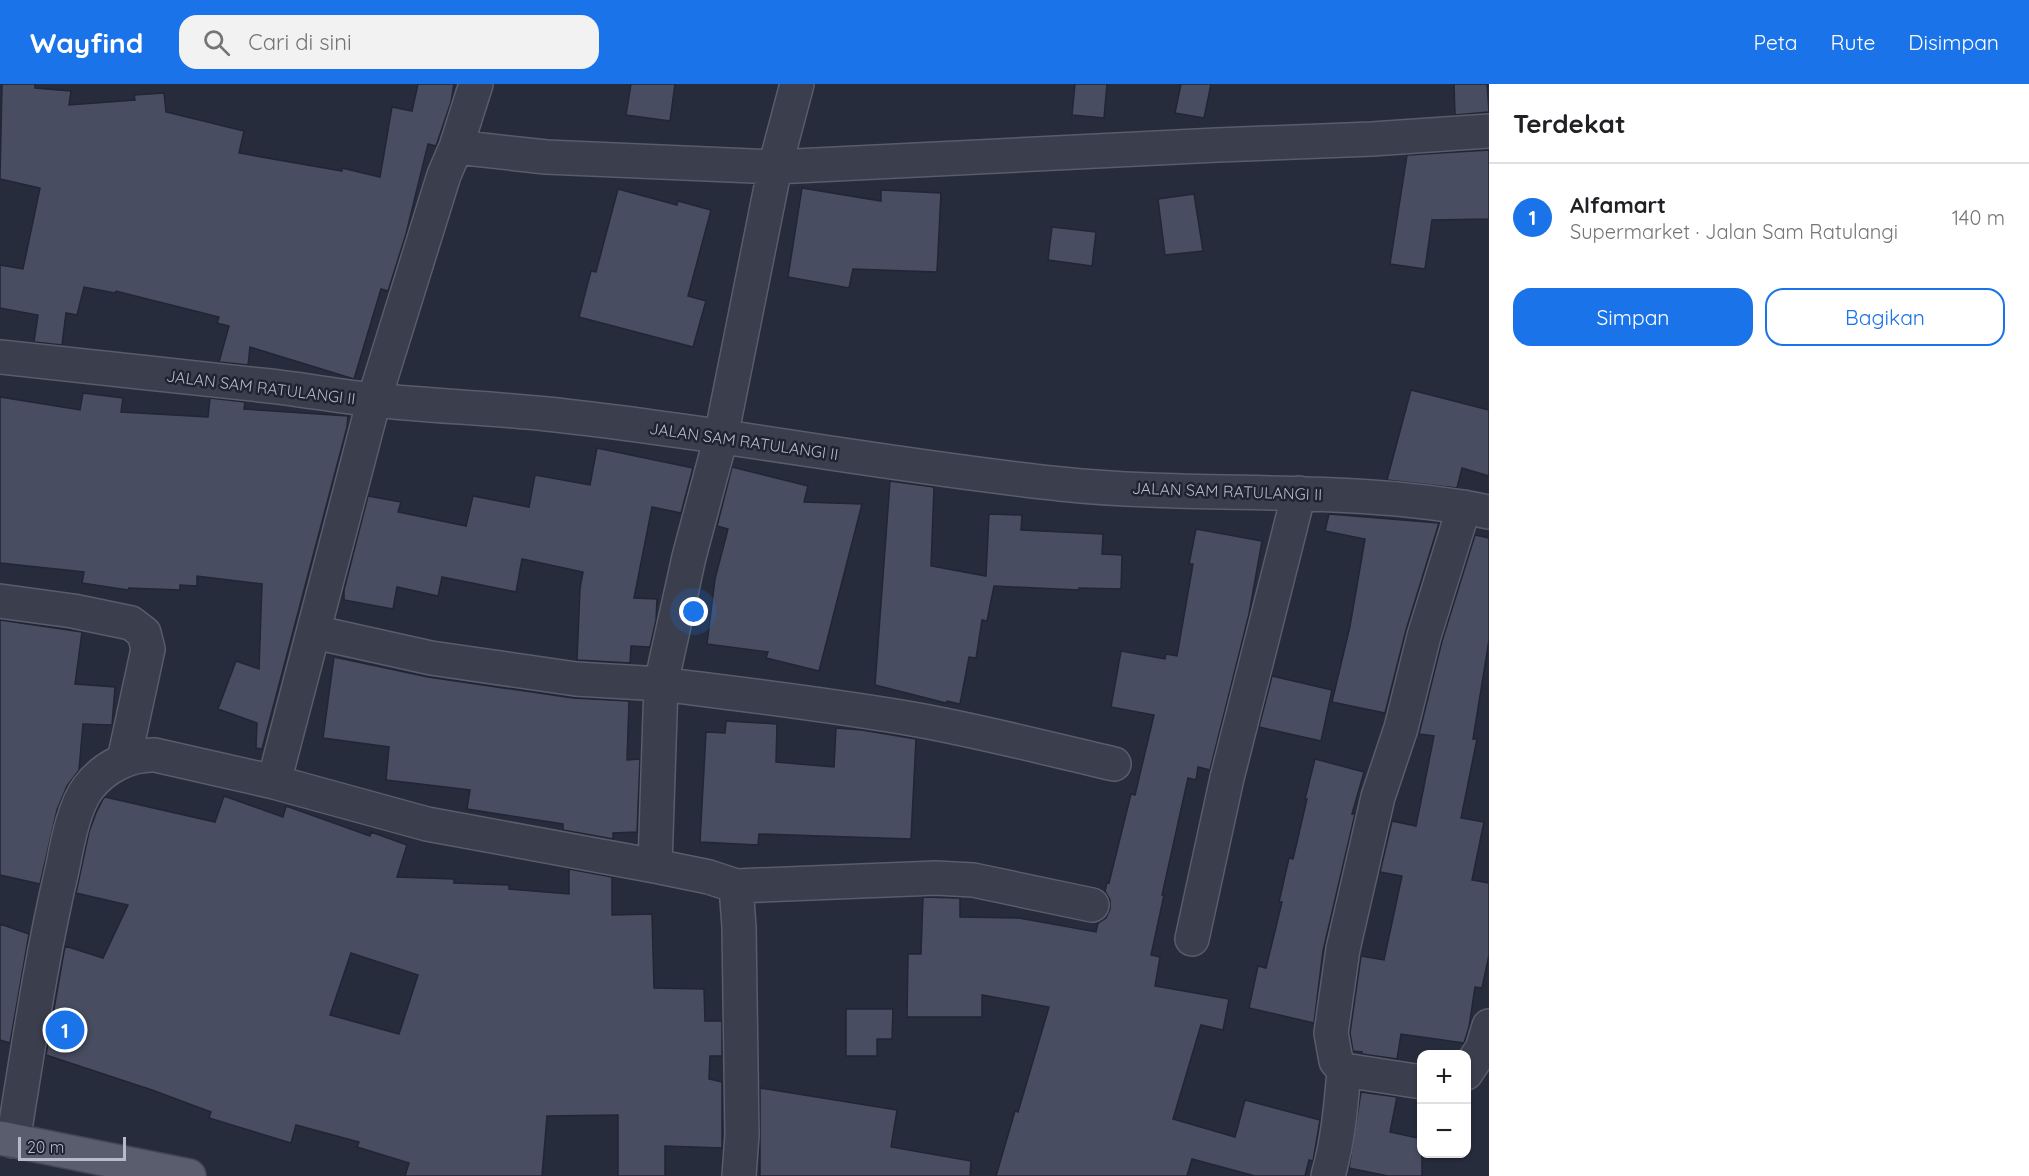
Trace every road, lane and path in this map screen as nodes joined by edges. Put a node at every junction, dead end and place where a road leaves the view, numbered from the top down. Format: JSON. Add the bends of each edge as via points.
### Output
{"nodes":[{"id":1,"x":476,"y":84,"type":"edge"},
{"id":2,"x":797,"y":84,"type":"edge"},
{"id":3,"x":1489,"y":131,"type":"edge"},
{"id":4,"x":456,"y":147,"type":"junction"},
{"id":5,"x":775,"y":167,"type":"junction"},
{"id":6,"x":0,"y":357,"type":"edge"},
{"id":7,"x":374,"y":400,"type":"junction"},
{"id":8,"x":721,"y":437,"type":"junction"},
{"id":9,"x":1299,"y":493,"type":"junction"},
{"id":10,"x":1476,"y":510,"type":"edge"},
{"id":11,"x":0,"y":602,"type":"edge"},
{"id":12,"x":314,"y":632,"type":"junction"},
{"id":13,"x":661,"y":684,"type":"junction"},
{"id":14,"x":124,"y":760,"type":"junction"},
{"id":15,"x":1114,"y":764,"type":"dead end"},
{"id":16,"x":274,"y":782,"type":"junction"},
{"id":17,"x":656,"y":866,"type":"junction"},
{"id":18,"x":736,"y":886,"type":"junction"},
{"id":19,"x":1092,"y":905,"type":"dead end"},
{"id":20,"x":1192,"y":939,"type":"dead end"},
{"id":21,"x":1489,"y":1026,"type":"edge"},
{"id":22,"x":1471,"y":1067,"type":"edge"},
{"id":23,"x":1344,"y":1070,"type":"junction"},
{"id":24,"x":1417,"y":1081,"type":"edge"},
{"id":25,"x":7,"y":1139,"type":"edge"},
{"id":26,"x":189,"y":1176,"type":"edge"},
{"id":27,"x":739,"y":1176,"type":"edge"},
{"id":28,"x":1328,"y":1176,"type":"edge"}],
"edges":[{"from":1,"to":4,"type":"street"},
{"from":2,"to":5,"type":"street"},
{"from":3,"to":5,"type":"street"},
{"from":4,"to":5,"type":"street","via":[[546,157]]},
{"from":4,"to":7,"type":"street"},
{"from":5,"to":8,"type":"street"},
{"from":6,"to":7,"type":"street","name":"JALAN SAM RATULANGI II"},
{"from":7,"to":8,"type":"street","name":"JALAN SAM RATULANGI II","via":[[546,414]]},
{"from":7,"to":12,"type":"street"},
{"from":8,"to":9,"type":"street","name":"JALAN SAM RATULANGI II","via":[[1065,484]]},
{"from":8,"to":13,"type":"street","via":[[689,556]]},
{"from":9,"to":10,"type":"street","name":"JALAN SAM RATULANGI II","via":[[1433,502]]},
{"from":9,"to":20,"type":"street","via":[[1227,778]]},
{"from":10,"to":23,"type":"street","via":[[1424,636],[1401,729],[1378,797],[1343,949],[1330,1033],[1336,1060]]},
{"from":11,"to":14,"type":"street","via":[[131,623],[144,633],[148,649]]},
{"from":12,"to":13,"type":"street","via":[[431,658],[576,678]]},
{"from":12,"to":16,"type":"street"},
{"from":13,"to":15,"type":"street","via":[[919,720]]},
{"from":13,"to":17,"type":"street"},
{"from":14,"to":16,"type":"street","via":[[155,755]]},
{"from":14,"to":25,"type":"street","via":[[88,788],[73,820]]},
{"from":16,"to":17,"type":"street","via":[[427,824]]},
{"from":17,"to":18,"type":"street"},
{"from":18,"to":19,"type":"street","via":[[936,878],[973,880]]},
{"from":18,"to":27,"type":"street","via":[[740,950]]},
{"from":21,"to":22,"type":"street"},
{"from":23,"to":24,"type":"street"},
{"from":23,"to":28,"type":"street","via":[[1338,1131]]},
{"from":25,"to":26,"type":"main road"}]}
